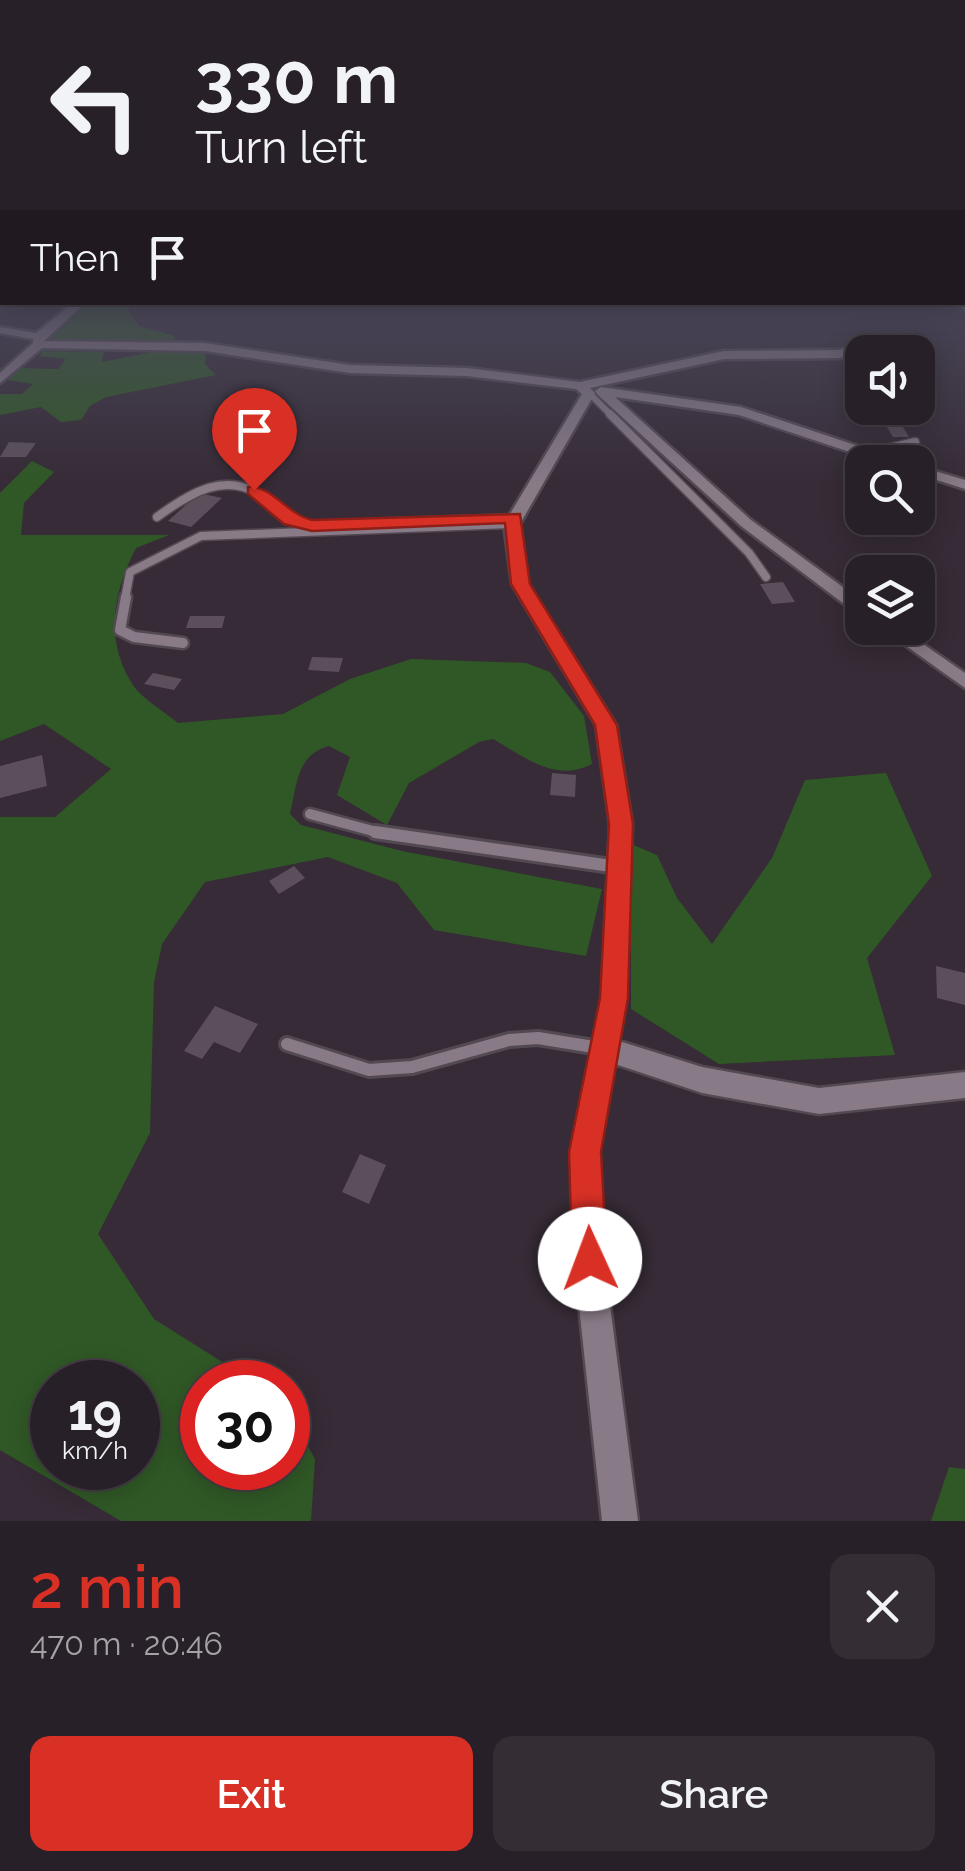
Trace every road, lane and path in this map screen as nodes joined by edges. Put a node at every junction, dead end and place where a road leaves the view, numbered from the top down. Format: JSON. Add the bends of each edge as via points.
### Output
{"nodes":[{"id":1,"x":37,"y":343,"type":"edge"},
{"id":2,"x":86,"y":343,"type":"edge"},
{"id":3,"x":845,"y":353,"type":"edge"},
{"id":4,"x":0,"y":379,"type":"edge"},
{"id":5,"x":590,"y":390,"type":"junction"},
{"id":6,"x":914,"y":442,"type":"dead end"},
{"id":7,"x":908,"y":445,"type":"edge"},
{"id":8,"x":845,"y":447,"type":"edge"},
{"id":9,"x":935,"y":475,"type":"edge"},
{"id":10,"x":965,"y":485,"type":"edge"},
{"id":11,"x":157,"y":517,"type":"dead end"},
{"id":12,"x":513,"y":521,"type":"junction"},
{"id":13,"x":766,"y":577,"type":"dead end"},
{"id":14,"x":845,"y":596,"type":"edge"},
{"id":15,"x":183,"y":643,"type":"dead end"},
{"id":16,"x":913,"y":645,"type":"edge"},
{"id":17,"x":965,"y":682,"type":"edge"},
{"id":18,"x":310,"y":814,"type":"dead end"},
{"id":19,"x":619,"y":868,"type":"junction"},
{"id":20,"x":287,"y":1044,"type":"dead end"},
{"id":21,"x":607,"y":1049,"type":"junction"},
{"id":22,"x":965,"y":1085,"type":"edge"},
{"id":23,"x":620,"y":1521,"type":"edge"}],
"edges":[{"from":1,"to":4,"type":"street"},
{"from":2,"to":5,"type":"street","via":[[205,348],[350,369],[467,372]]},
{"from":3,"to":5,"type":"street","via":[[724,355]]},
{"from":5,"to":8,"type":"street","via":[[742,410]]},
{"from":5,"to":12,"type":"street"},
{"from":5,"to":13,"type":"lane"},
{"from":5,"to":14,"type":"street","via":[[746,523]]},
{"from":6,"to":7,"type":"lane"},
{"from":9,"to":10,"type":"street"},
{"from":11,"to":12,"type":"lane","via":[[190,492],[222,484],[254,490],[290,521],[312,526]]},
{"from":12,"to":15,"type":"lane","via":[[200,536],[130,572],[120,630]]},
{"from":12,"to":19,"type":"street","via":[[520,584],[606,725],[621,824]]},
{"from":16,"to":17,"type":"street"},
{"from":18,"to":19,"type":"lane","via":[[386,835]]},
{"from":19,"to":21,"type":"street"},
{"from":20,"to":21,"type":"lane","via":[[370,1070],[412,1067],[508,1040]]},
{"from":21,"to":22,"type":"street","via":[[702,1080],[819,1101]]},
{"from":21,"to":23,"type":"street","via":[[585,1152],[590,1259]]}]}
